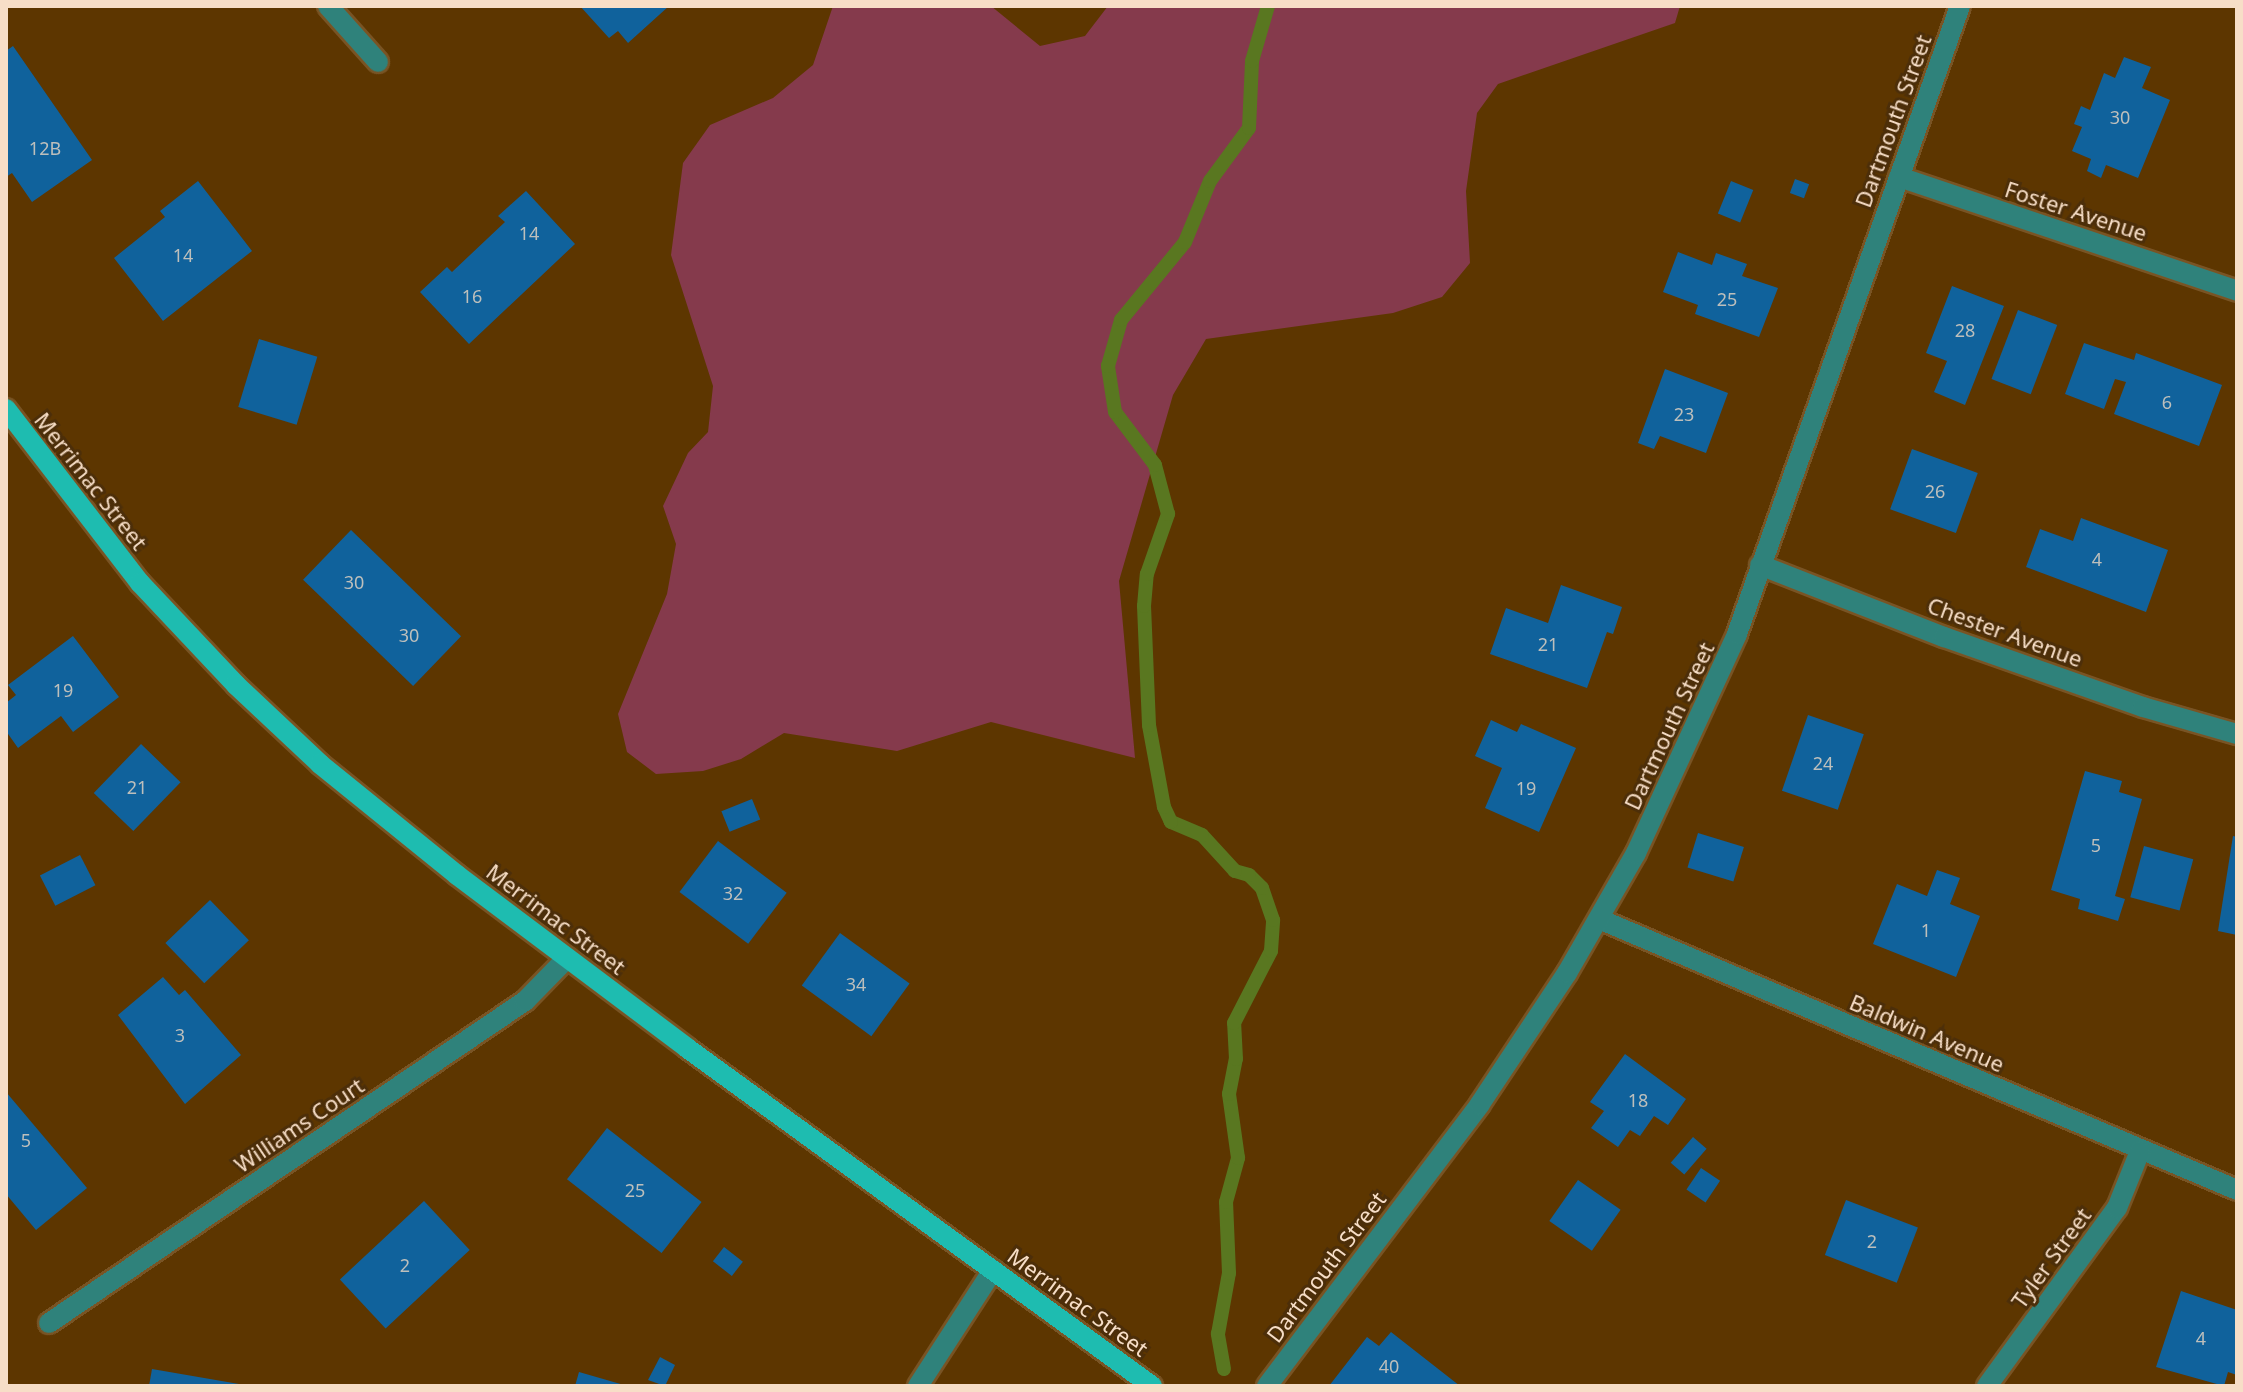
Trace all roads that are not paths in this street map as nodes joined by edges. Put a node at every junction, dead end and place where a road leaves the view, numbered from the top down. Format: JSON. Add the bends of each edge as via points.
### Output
{"nodes":[{"id":1,"x":328,"y":6,"type":"edge"},
{"id":2,"x":1960,"y":6,"type":"edge"},
{"id":3,"x":378,"y":62,"type":"dead end"},
{"id":4,"x":1899,"y":177,"type":"junction"},
{"id":5,"x":2237,"y":291,"type":"edge"},
{"id":6,"x":6,"y":409,"type":"edge"},
{"id":7,"x":1760,"y":565,"type":"junction"},
{"id":8,"x":2237,"y":734,"type":"edge"},
{"id":9,"x":1599,"y":919,"type":"junction"},
{"id":10,"x":567,"y":958,"type":"junction"},
{"id":11,"x":2140,"y":1151,"type":"junction"},
{"id":12,"x":2237,"y":1190,"type":"edge"},
{"id":13,"x":993,"y":1270,"type":"junction"},
{"id":14,"x":49,"y":1323,"type":"dead end"},
{"id":15,"x":918,"y":1386,"type":"edge"},
{"id":16,"x":1152,"y":1386,"type":"edge"},
{"id":17,"x":1267,"y":1386,"type":"edge"},
{"id":18,"x":1987,"y":1386,"type":"edge"}],
"edges":[{"from":1,"to":3,"type":"street"},
{"from":2,"to":4,"type":"street","name":"Dartmouth Street"},
{"from":4,"to":5,"type":"street","name":"Foster Avenue"},
{"from":4,"to":7,"type":"street","name":"Dartmouth Street"},
{"from":6,"to":10,"type":"main road","name":"Merrimac Street","via":[[131,572],[236,685],[332,773]]},
{"from":7,"to":8,"type":"street","name":"Chester Avenue","via":[[1972,647]]},
{"from":7,"to":9,"type":"street","name":"Dartmouth Street","via":[[1707,705]]},
{"from":9,"to":11,"type":"street","name":"Baldwin Avenue"},
{"from":9,"to":17,"type":"street","name":"Dartmouth Street","via":[[1480,1104]]},
{"from":10,"to":13,"type":"main road","name":"Merrimac Street"},
{"from":10,"to":14,"type":"street","name":"Williams Court","via":[[525,1001]]},
{"from":11,"to":12,"type":"street","name":"Baldwin Avenue"},
{"from":11,"to":18,"type":"street","name":"Tyler Street","via":[[2117,1208]]},
{"from":13,"to":15,"type":"street"},
{"from":13,"to":16,"type":"main road","name":"Merrimac Street"}]}
